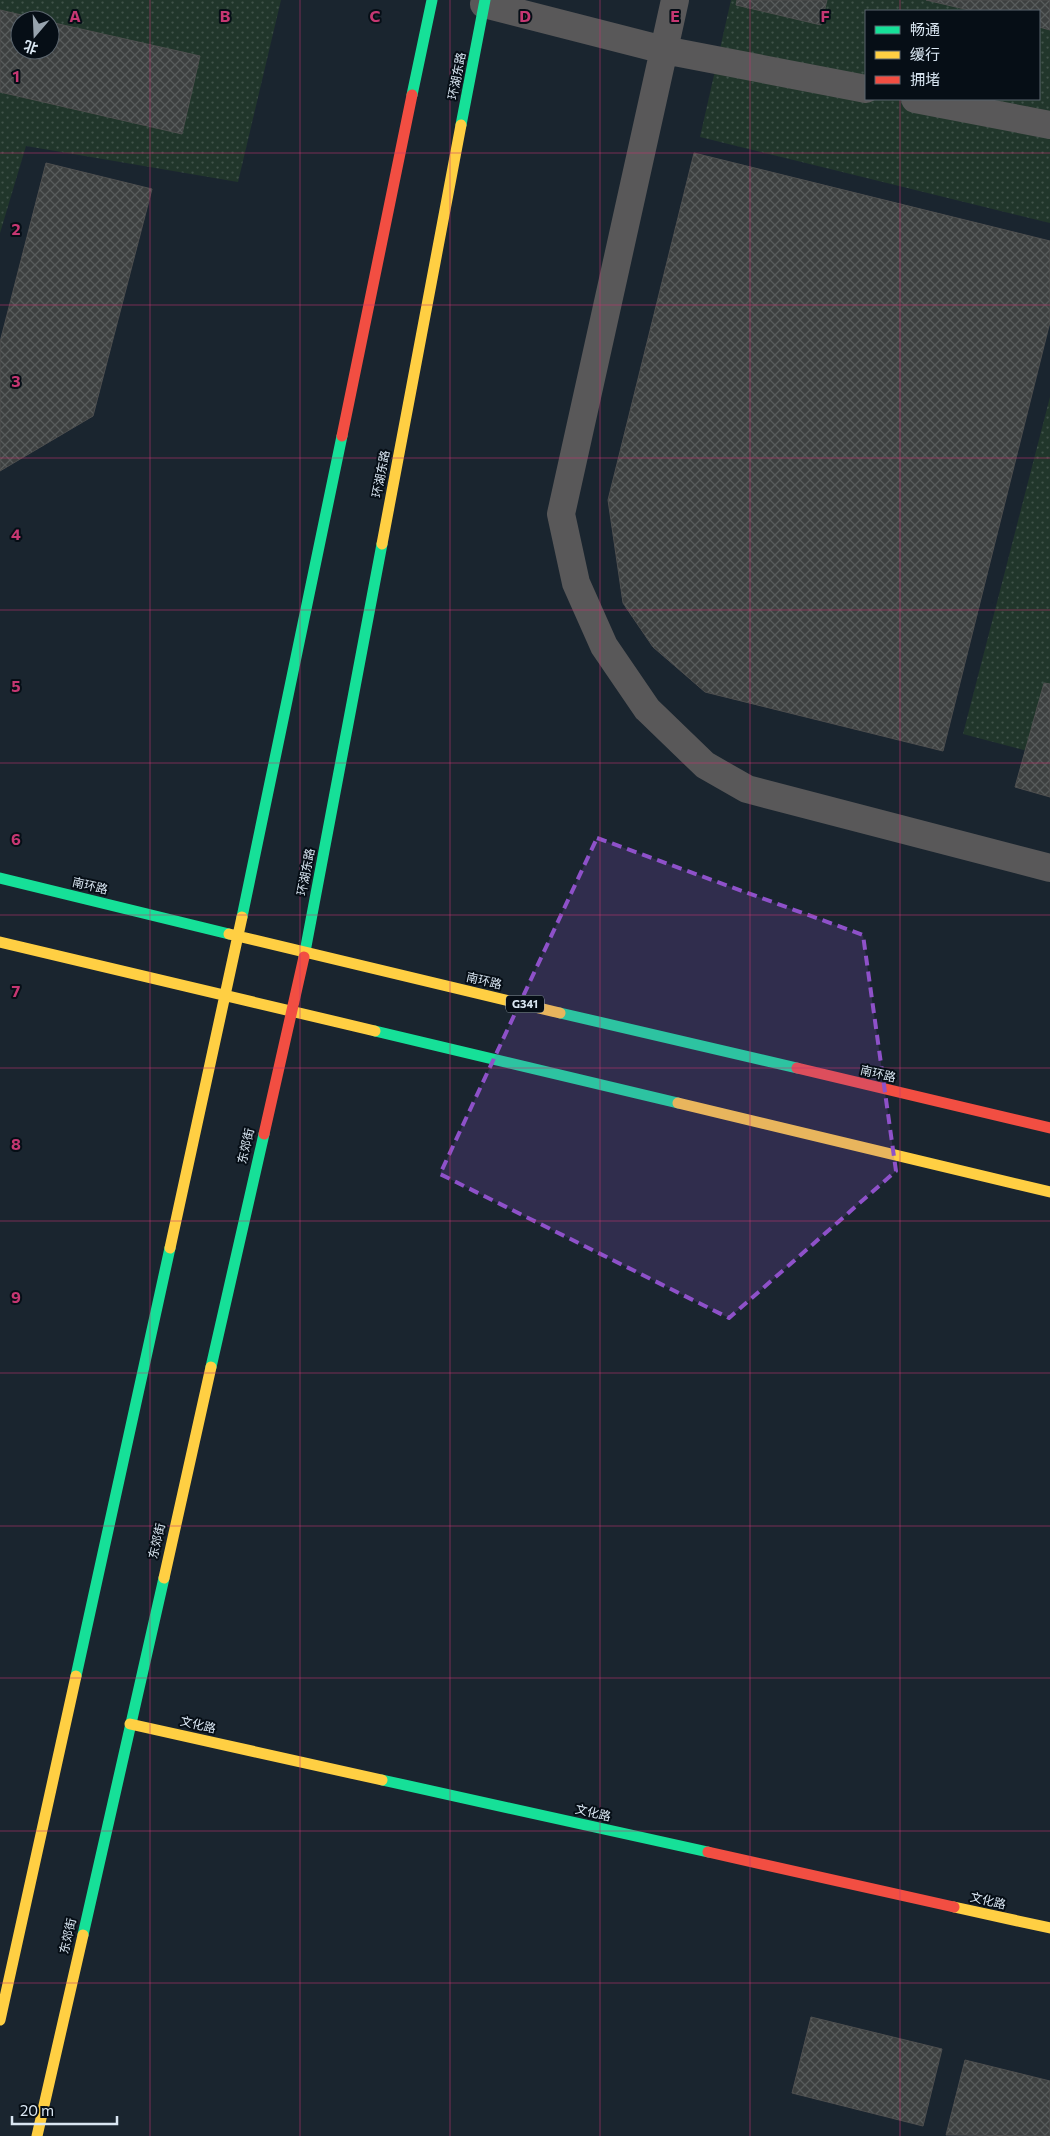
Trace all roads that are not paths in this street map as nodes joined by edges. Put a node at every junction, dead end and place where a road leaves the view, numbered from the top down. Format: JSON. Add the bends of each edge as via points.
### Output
{"nodes":[{"id":1,"x":432,"y":0,"type":"edge"},
{"id":2,"x":675,"y":0,"type":"edge"},
{"id":3,"x":485,"y":2,"type":"edge"},
{"id":4,"x":664,"y":50,"type":"junction"},
{"id":5,"x":865,"y":89,"type":"edge"},
{"id":6,"x":920,"y":100,"type":"edge"},
{"id":7,"x":1050,"y":125,"type":"edge"},
{"id":8,"x":1050,"y":868,"type":"edge"},
{"id":9,"x":0,"y":878,"type":"edge"},
{"id":10,"x":238,"y":935,"type":"junction"},
{"id":11,"x":0,"y":942,"type":"edge"},
{"id":12,"x":305,"y":952,"type":"junction"},
{"id":13,"x":226,"y":996,"type":"junction"},
{"id":14,"x":291,"y":1012,"type":"junction"},
{"id":15,"x":1050,"y":1128,"type":"edge"},
{"id":16,"x":1050,"y":1192,"type":"edge"},
{"id":17,"x":130,"y":1724,"type":"junction"},
{"id":18,"x":1050,"y":1928,"type":"edge"},
{"id":19,"x":0,"y":2020,"type":"edge"},
{"id":20,"x":37,"y":2136,"type":"edge"}],
"edges":[{"from":1,"to":10,"type":"main road"},
{"from":2,"to":4,"type":"street"},
{"from":3,"to":4,"type":"street"},
{"from":3,"to":12,"type":"main road","name":"环湖东路"},
{"from":4,"to":5,"type":"street"},
{"from":4,"to":8,"type":"street","via":[[561,514],[576,582],[604,646],[647,709],[705,765],[746,789]]},
{"from":6,"to":7,"type":"street"},
{"from":9,"to":10,"type":"main road","name":"南环路","number":"G341"},
{"from":10,"to":12,"type":"main road","name":"南环路","number":"G341"},
{"from":10,"to":13,"type":"main road"},
{"from":11,"to":13,"type":"main road"},
{"from":12,"to":14,"type":"main road","name":"东郊街"},
{"from":12,"to":15,"type":"main road","name":"南环路","number":"G341"},
{"from":13,"to":14,"type":"main road"},
{"from":13,"to":19,"type":"main road"},
{"from":14,"to":16,"type":"main road"},
{"from":14,"to":17,"type":"main road","name":"东郊街"},
{"from":17,"to":18,"type":"main road","name":"文化路"},
{"from":17,"to":20,"type":"main road","name":"东郊街"}]}
